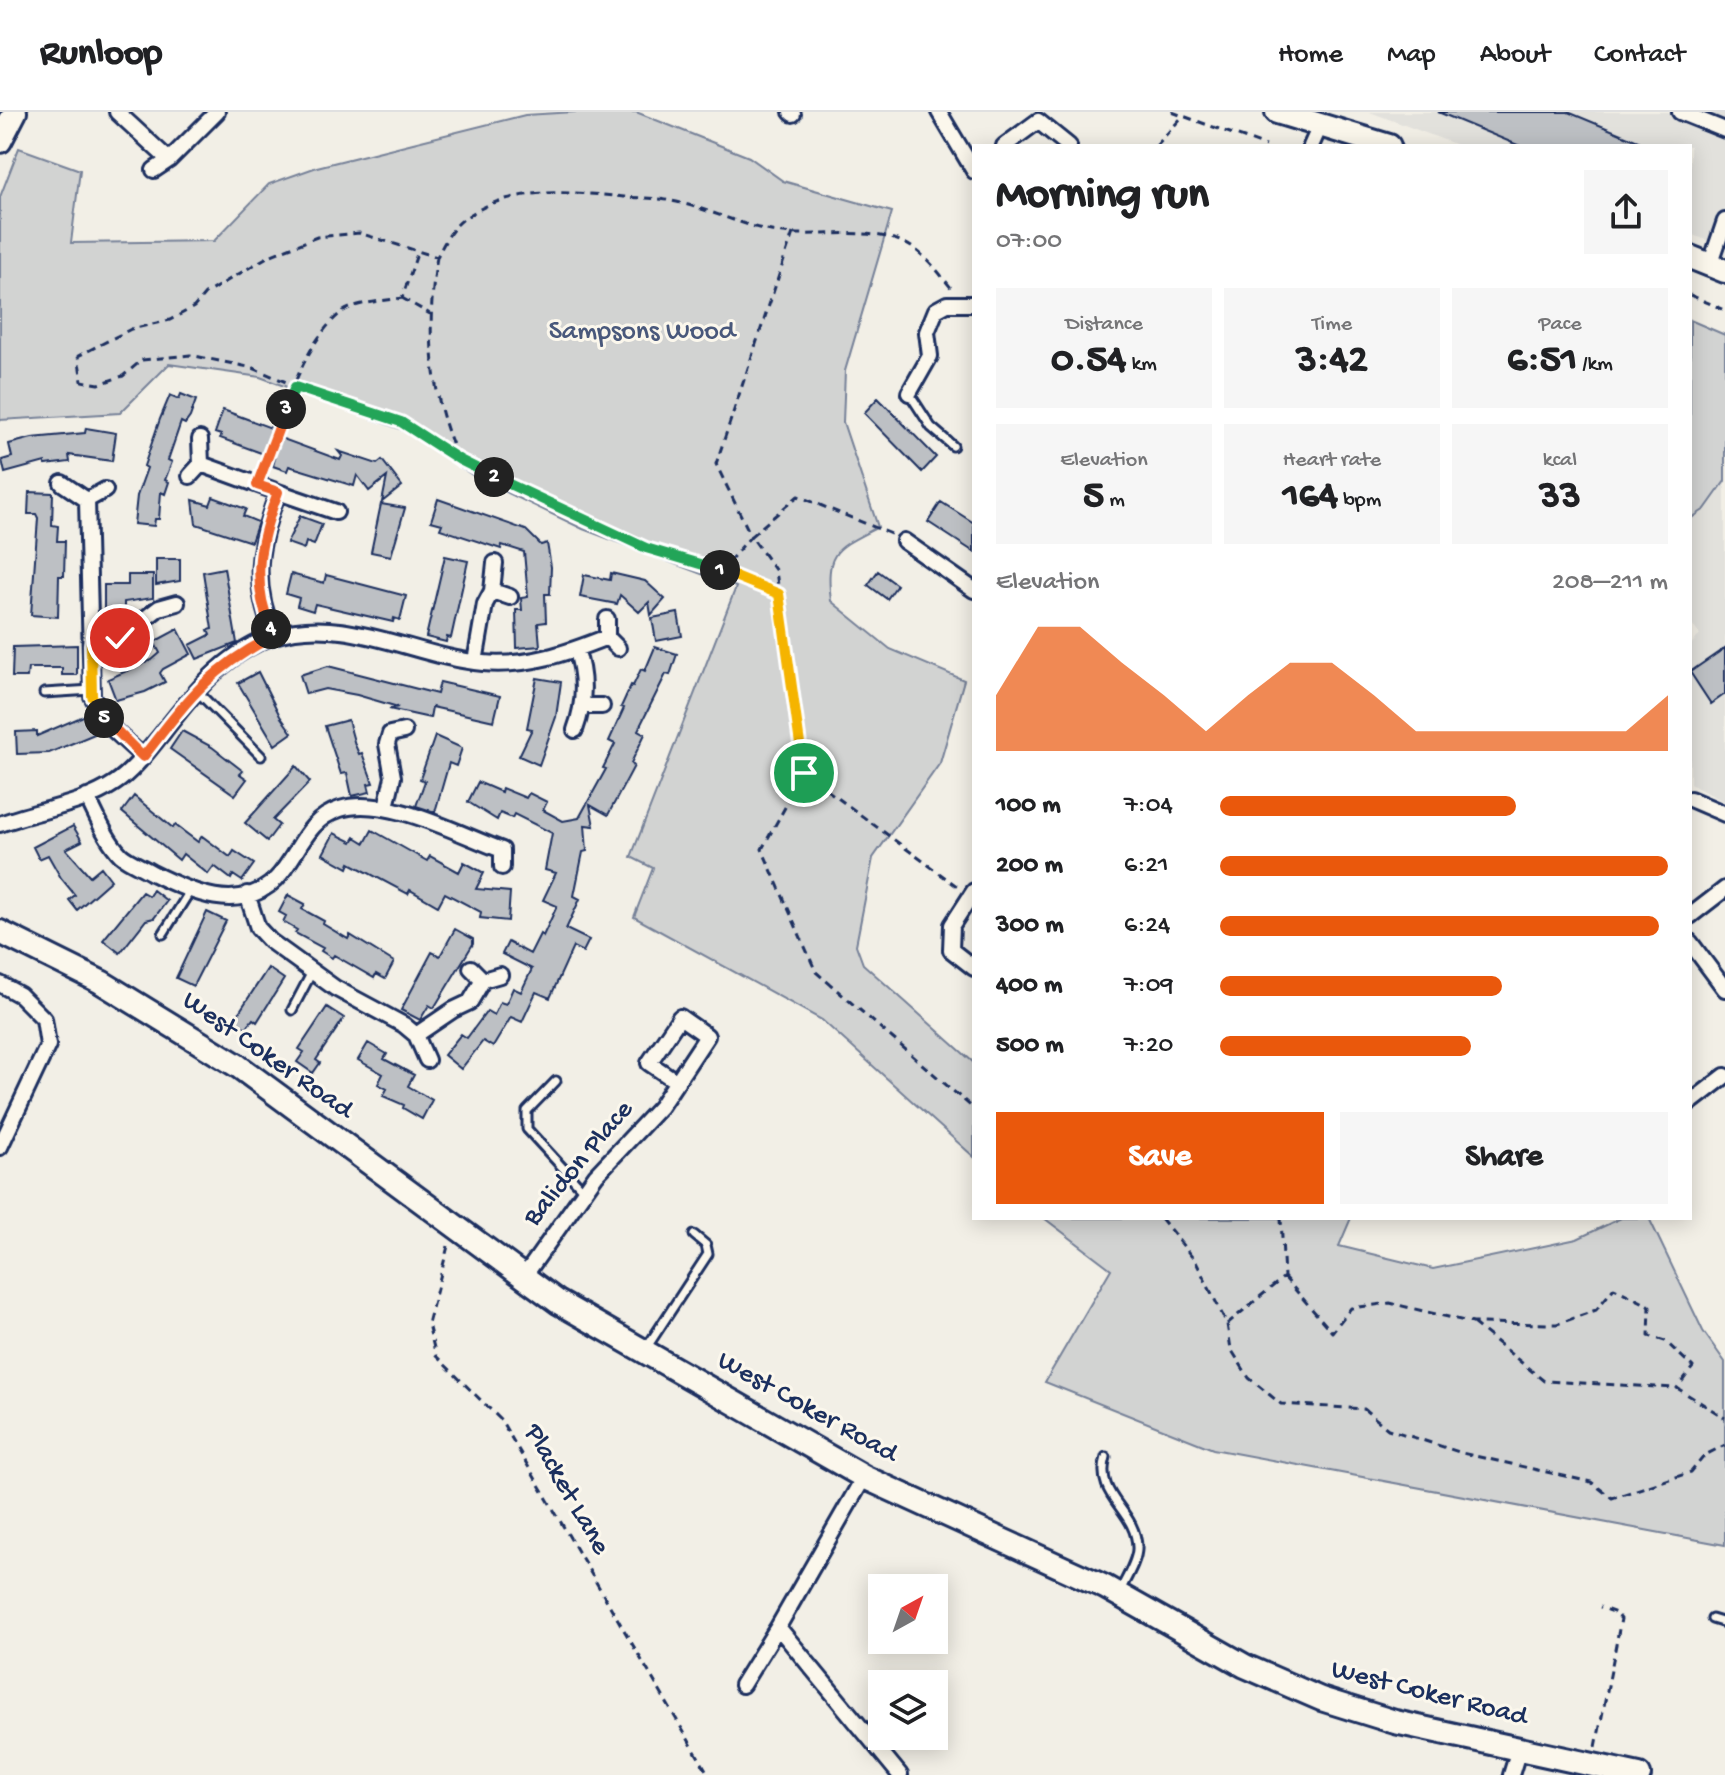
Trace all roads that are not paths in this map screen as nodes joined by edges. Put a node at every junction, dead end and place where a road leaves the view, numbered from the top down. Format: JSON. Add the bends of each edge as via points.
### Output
{"nodes":[{"id":1,"x":15,"y":112,"type":"edge"},
{"id":2,"x":117,"y":112,"type":"edge"},
{"id":3,"x":217,"y":112,"type":"edge"},
{"id":4,"x":939,"y":112,"type":"edge"},
{"id":5,"x":1277,"y":112,"type":"edge"},
{"id":6,"x":1680,"y":112,"type":"edge"},
{"id":7,"x":1725,"y":130,"type":"edge"},
{"id":8,"x":1315,"y":136,"type":"edge"},
{"id":9,"x":0,"y":141,"type":"edge"},
{"id":10,"x":1007,"y":144,"type":"edge"},
{"id":11,"x":1067,"y":144,"type":"edge"},
{"id":12,"x":1374,"y":144,"type":"edge"},
{"id":13,"x":169,"y":160,"type":"junction"},
{"id":14,"x":972,"y":167,"type":"edge"},
{"id":15,"x":154,"y":170,"type":"dead end"},
{"id":16,"x":1725,"y":221,"type":"edge"},
{"id":17,"x":1708,"y":264,"type":"edge"},
{"id":18,"x":972,"y":304,"type":"edge"},
{"id":19,"x":909,"y":393,"type":"joint"},
{"id":20,"x":200,"y":439,"type":"dead end"},
{"id":21,"x":953,"y":446,"type":"dead end"},
{"id":22,"x":201,"y":464,"type":"junction"},
{"id":23,"x":190,"y":476,"type":"dead end"},
{"id":24,"x":62,"y":483,"type":"dead end"},
{"id":25,"x":105,"y":490,"type":"dead end"},
{"id":26,"x":278,"y":492,"type":"junction"},
{"id":27,"x":87,"y":500,"type":"junction"},
{"id":28,"x":336,"y":512,"type":"dead end"},
{"id":29,"x":904,"y":541,"type":"road end"},
{"id":30,"x":495,"y":563,"type":"dead end"},
{"id":31,"x":972,"y":589,"type":"edge"},
{"id":32,"x":492,"y":591,"type":"junction"},
{"id":33,"x":510,"y":597,"type":"dead end"},
{"id":34,"x":177,"y":603,"type":"dead end"},
{"id":35,"x":607,"y":619,"type":"dead end"},
{"id":36,"x":274,"y":636,"type":"junction"},
{"id":37,"x":607,"y":637,"type":"junction"},
{"id":38,"x":91,"y":644,"type":"junction"},
{"id":39,"x":618,"y":648,"type":"dead end"},
{"id":40,"x":576,"y":649,"type":"junction"},
{"id":41,"x":475,"y":662,"type":"junction"},
{"id":42,"x":92,"y":690,"type":"junction"},
{"id":43,"x":196,"y":690,"type":"junction"},
{"id":44,"x":44,"y":693,"type":"dead end"},
{"id":45,"x":584,"y":706,"type":"junction"},
{"id":46,"x":602,"y":706,"type":"dead end"},
{"id":47,"x":377,"y":724,"type":"dead end"},
{"id":48,"x":575,"y":730,"type":"dead end"},
{"id":49,"x":261,"y":756,"type":"dead end"},
{"id":50,"x":143,"y":757,"type":"junction"},
{"id":51,"x":87,"y":797,"type":"junction"},
{"id":52,"x":1692,"y":800,"type":"edge"},
{"id":53,"x":386,"y":807,"type":"junction"},
{"id":54,"x":1725,"y":814,"type":"edge"},
{"id":55,"x":0,"y":824,"type":"edge"},
{"id":56,"x":512,"y":837,"type":"dead end"},
{"id":57,"x":502,"y":850,"type":"junction"},
{"id":58,"x":502,"y":867,"type":"dead end"},
{"id":59,"x":1725,"y":889,"type":"edge"},
{"id":60,"x":190,"y":891,"type":"junction"},
{"id":61,"x":247,"y":894,"type":"junction"},
{"id":62,"x":972,"y":894,"type":"edge"},
{"id":63,"x":1692,"y":914,"type":"edge"},
{"id":64,"x":0,"y":921,"type":"edge"},
{"id":65,"x":163,"y":934,"type":"dead end"},
{"id":66,"x":9,"y":936,"type":"edge"},
{"id":67,"x":1692,"y":945,"type":"edge"},
{"id":68,"x":972,"y":966,"type":"edge"},
{"id":69,"x":471,"y":968,"type":"dead end"},
{"id":70,"x":312,"y":972,"type":"junction"},
{"id":71,"x":500,"y":975,"type":"dead end"},
{"id":72,"x":483,"y":980,"type":"junction"},
{"id":73,"x":0,"y":984,"type":"edge"},
{"id":74,"x":1725,"y":989,"type":"edge"},
{"id":75,"x":292,"y":1010,"type":"dead end"},
{"id":76,"x":416,"y":1035,"type":"junction"},
{"id":77,"x":427,"y":1060,"type":"dead end"},
{"id":78,"x":1725,"y":1076,"type":"edge"},
{"id":79,"x":556,"y":1081,"type":"dead end"},
{"id":80,"x":677,"y":1082,"type":"junction"},
{"id":81,"x":1692,"y":1101,"type":"edge"},
{"id":82,"x":0,"y":1147,"type":"edge"},
{"id":83,"x":584,"y":1191,"type":"junction"},
{"id":84,"x":694,"y":1235,"type":"dead end"},
{"id":85,"x":523,"y":1278,"type":"junction"},
{"id":86,"x":644,"y":1351,"type":"junction"},
{"id":87,"x":1106,"y":1457,"type":"dead end"},
{"id":88,"x":864,"y":1477,"type":"junction"},
{"id":89,"x":1118,"y":1595,"type":"junction"},
{"id":90,"x":1712,"y":1619,"type":"dead end"},
{"id":91,"x":1725,"y":1623,"type":"edge"},
{"id":92,"x":778,"y":1627,"type":"junction"},
{"id":93,"x":742,"y":1685,"type":"dead end"},
{"id":94,"x":1519,"y":1749,"type":"junction"},
{"id":95,"x":900,"y":1775,"type":"edge"},
{"id":96,"x":1511,"y":1775,"type":"edge"},
{"id":97,"x":1639,"y":1775,"type":"edge"}],
"edges":[{"from":1,"to":9,"type":"main road"},
{"from":2,"to":13,"type":"street"},
{"from":3,"to":13,"type":"street"},
{"from":4,"to":14,"type":"street"},
{"from":5,"to":8,"type":"main road"},
{"from":6,"to":7,"type":"street"},
{"from":8,"to":12,"type":"main road"},
{"from":10,"to":11,"type":"street","via":[[1038,121]]},
{"from":13,"to":15,"type":"street"},
{"from":16,"to":17,"type":"street"},
{"from":18,"to":19,"type":"street","via":[[947,304],[936,310],[927,332],[930,356]]},
{"from":19,"to":21,"type":"lane","via":[[931,427]]},
{"from":20,"to":22,"type":"street"},
{"from":22,"to":23,"type":"street"},
{"from":22,"to":26,"type":"street"},
{"from":24,"to":27,"type":"street"},
{"from":25,"to":27,"type":"street"},
{"from":26,"to":28,"type":"street"},
{"from":26,"to":36,"type":"street","via":[[258,560]]},
{"from":27,"to":38,"type":"street"},
{"from":29,"to":31,"type":"street"},
{"from":30,"to":32,"type":"street"},
{"from":32,"to":33,"type":"street"},
{"from":32,"to":41,"type":"street"},
{"from":34,"to":38,"type":"street","via":[[159,608],[120,638]]},
{"from":35,"to":37,"type":"street"},
{"from":36,"to":41,"type":"street","via":[[331,630]]},
{"from":36,"to":43,"type":"street","via":[[242,652]]},
{"from":37,"to":39,"type":"street"},
{"from":37,"to":40,"type":"street"},
{"from":38,"to":42,"type":"street"},
{"from":40,"to":41,"type":"street","via":[[523,663]]},
{"from":40,"to":45,"type":"street"},
{"from":42,"to":44,"type":"lane"},
{"from":42,"to":50,"type":"street","via":[[107,724]]},
{"from":43,"to":49,"type":"lane"},
{"from":43,"to":50,"type":"street"},
{"from":45,"to":46,"type":"street"},
{"from":45,"to":48,"type":"street"},
{"from":47,"to":53,"type":"street","via":[[397,732],[387,744],[393,777]]},
{"from":50,"to":51,"type":"street","via":[[116,783]]},
{"from":51,"to":55,"type":"street"},
{"from":51,"to":60,"type":"street","via":[[122,856]]},
{"from":52,"to":54,"type":"street"},
{"from":53,"to":57,"type":"street"},
{"from":53,"to":61,"type":"street","via":[[356,806],[326,817],[303,837],[274,881]]},
{"from":56,"to":57,"type":"street"},
{"from":57,"to":58,"type":"street"},
{"from":59,"to":63,"type":"street"},
{"from":60,"to":61,"type":"street","via":[[227,899]]},
{"from":60,"to":65,"type":"lane"},
{"from":61,"to":70,"type":"street","via":[[258,928]]},
{"from":62,"to":68,"type":"street","via":[[952,925],[951,950]]},
{"from":64,"to":66,"type":"main road","name":"West Coker Road"},
{"from":66,"to":85,"type":"main road","name":"West Coker Road","via":[[101,982],[238,1066]]},
{"from":67,"to":74,"type":"street"},
{"from":69,"to":72,"type":"street"},
{"from":70,"to":75,"type":"lane"},
{"from":70,"to":76,"type":"street"},
{"from":71,"to":72,"type":"street"},
{"from":72,"to":76,"type":"street","via":[[470,1002]]},
{"from":73,"to":82,"type":"street","via":[[44,1019],[48,1045]]},
{"from":76,"to":77,"type":"street"},
{"from":78,"to":81,"type":"street"},
{"from":79,"to":83,"type":"lane","via":[[527,1111],[527,1129]]},
{"from":80,"to":80,"type":"street","name":"Balidon Place","via":[[707,1036],[680,1017],[649,1063]]},
{"from":80,"to":83,"type":"street","name":"Balidon Place"},
{"from":83,"to":85,"type":"street","name":"Balidon Place"},
{"from":84,"to":86,"type":"lane","via":[[708,1254]]},
{"from":85,"to":86,"type":"main road","name":"West Coker Road"},
{"from":86,"to":88,"type":"main road","name":"West Coker Road"},
{"from":87,"to":89,"type":"lane","via":[[1101,1473],[1133,1524],[1138,1550]]},
{"from":88,"to":89,"type":"main road","name":"West Coker Road"},
{"from":88,"to":92,"type":"street"},
{"from":89,"to":94,"type":"main road","name":"West Coker Road","via":[[1245,1666],[1321,1699],[1395,1722]]},
{"from":90,"to":91,"type":"lane"},
{"from":92,"to":93,"type":"street"},
{"from":92,"to":95,"type":"street"},
{"from":94,"to":96,"type":"street"},
{"from":94,"to":97,"type":"main road","name":"West Coker Road"}]}
